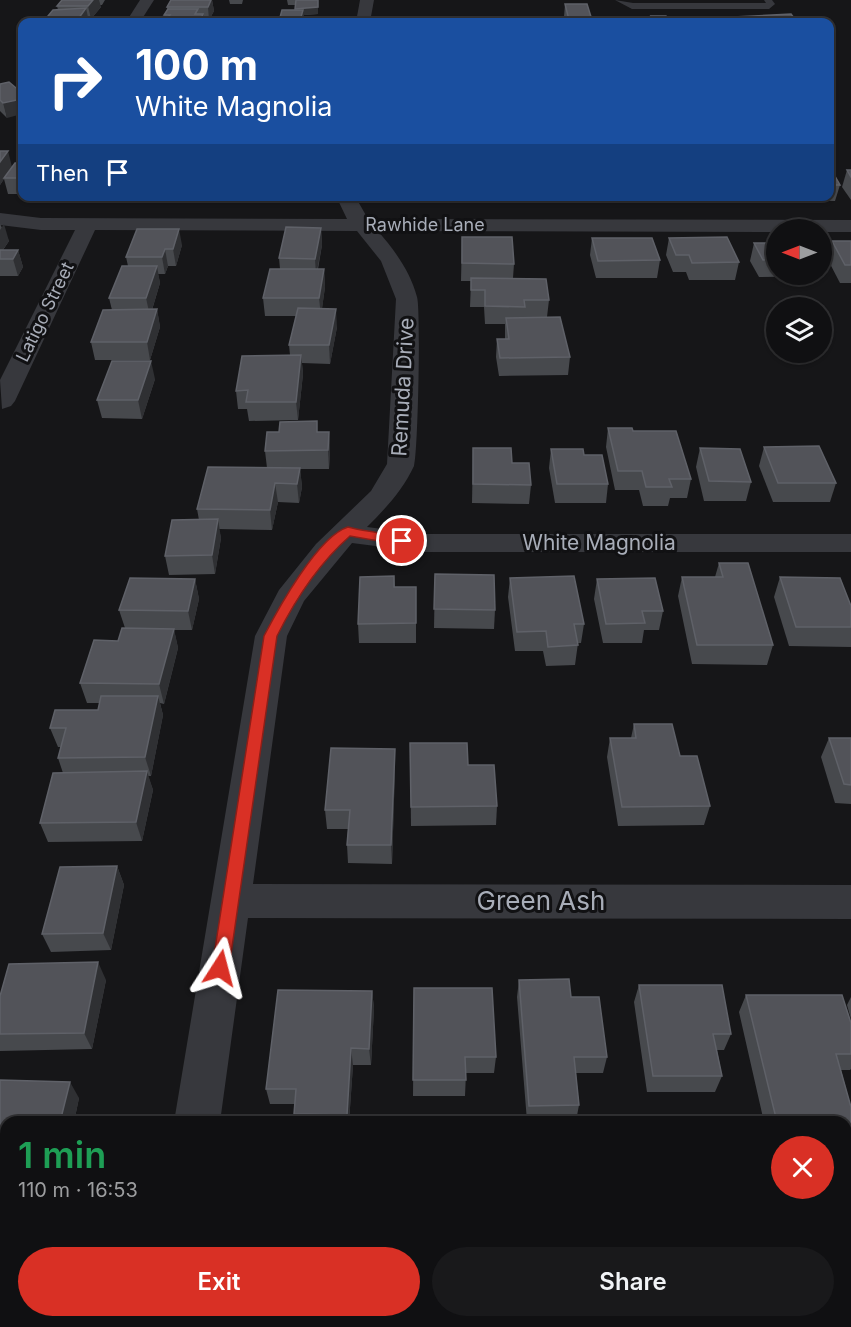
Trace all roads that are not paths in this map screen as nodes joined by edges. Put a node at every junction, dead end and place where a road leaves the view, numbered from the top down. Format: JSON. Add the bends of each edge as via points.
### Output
{"nodes":[{"id":1,"x":147,"y":0,"type":"edge"},
{"id":2,"x":367,"y":0,"type":"edge"},
{"id":3,"x":619,"y":0,"type":"edge"},
{"id":4,"x":768,"y":0,"type":"edge"},
{"id":5,"x":136,"y":18,"type":"edge"},
{"id":6,"x":364,"y":18,"type":"edge"},
{"id":7,"x":348,"y":201,"type":"edge"},
{"id":8,"x":0,"y":219,"type":"edge"},
{"id":9,"x":88,"y":224,"type":"junction"},
{"id":10,"x":364,"y":225,"type":"junction"},
{"id":11,"x":851,"y":226,"type":"edge"},
{"id":12,"x":2,"y":401,"type":"dead end"},
{"id":13,"x":348,"y":531,"type":"junction"},
{"id":14,"x":851,"y":543,"type":"edge"},
{"id":15,"x":230,"y":901,"type":"junction"},
{"id":16,"x":851,"y":902,"type":"edge"},
{"id":17,"x":198,"y":1116,"type":"edge"}],
"edges":[{"from":1,"to":5,"type":"street"},
{"from":2,"to":6,"type":"street"},
{"from":3,"to":4,"type":"lane","via":[[632,6],[769,6]]},
{"from":7,"to":10,"type":"street","name":"Remuda Drive"},
{"from":8,"to":9,"type":"street","name":"Rawhide Lane"},
{"from":9,"to":10,"type":"street","name":"Rawhide Lane"},
{"from":9,"to":12,"type":"street","name":"Latigo Street"},
{"from":10,"to":11,"type":"street","name":"Rawhide Lane"},
{"from":10,"to":13,"type":"street","name":"Remuda Drive","via":[[391,260],[407,298],[404,439],[401,464],[382,496]]},
{"from":13,"to":14,"type":"street","name":"White Magnolia","via":[[422,543]]},
{"from":13,"to":15,"type":"street","name":"Remuda Drive","via":[[326,551],[290,597],[271,636]]},
{"from":15,"to":16,"type":"street","name":"Green Ash"},
{"from":15,"to":17,"type":"street","name":"Remuda Drive"}]}
